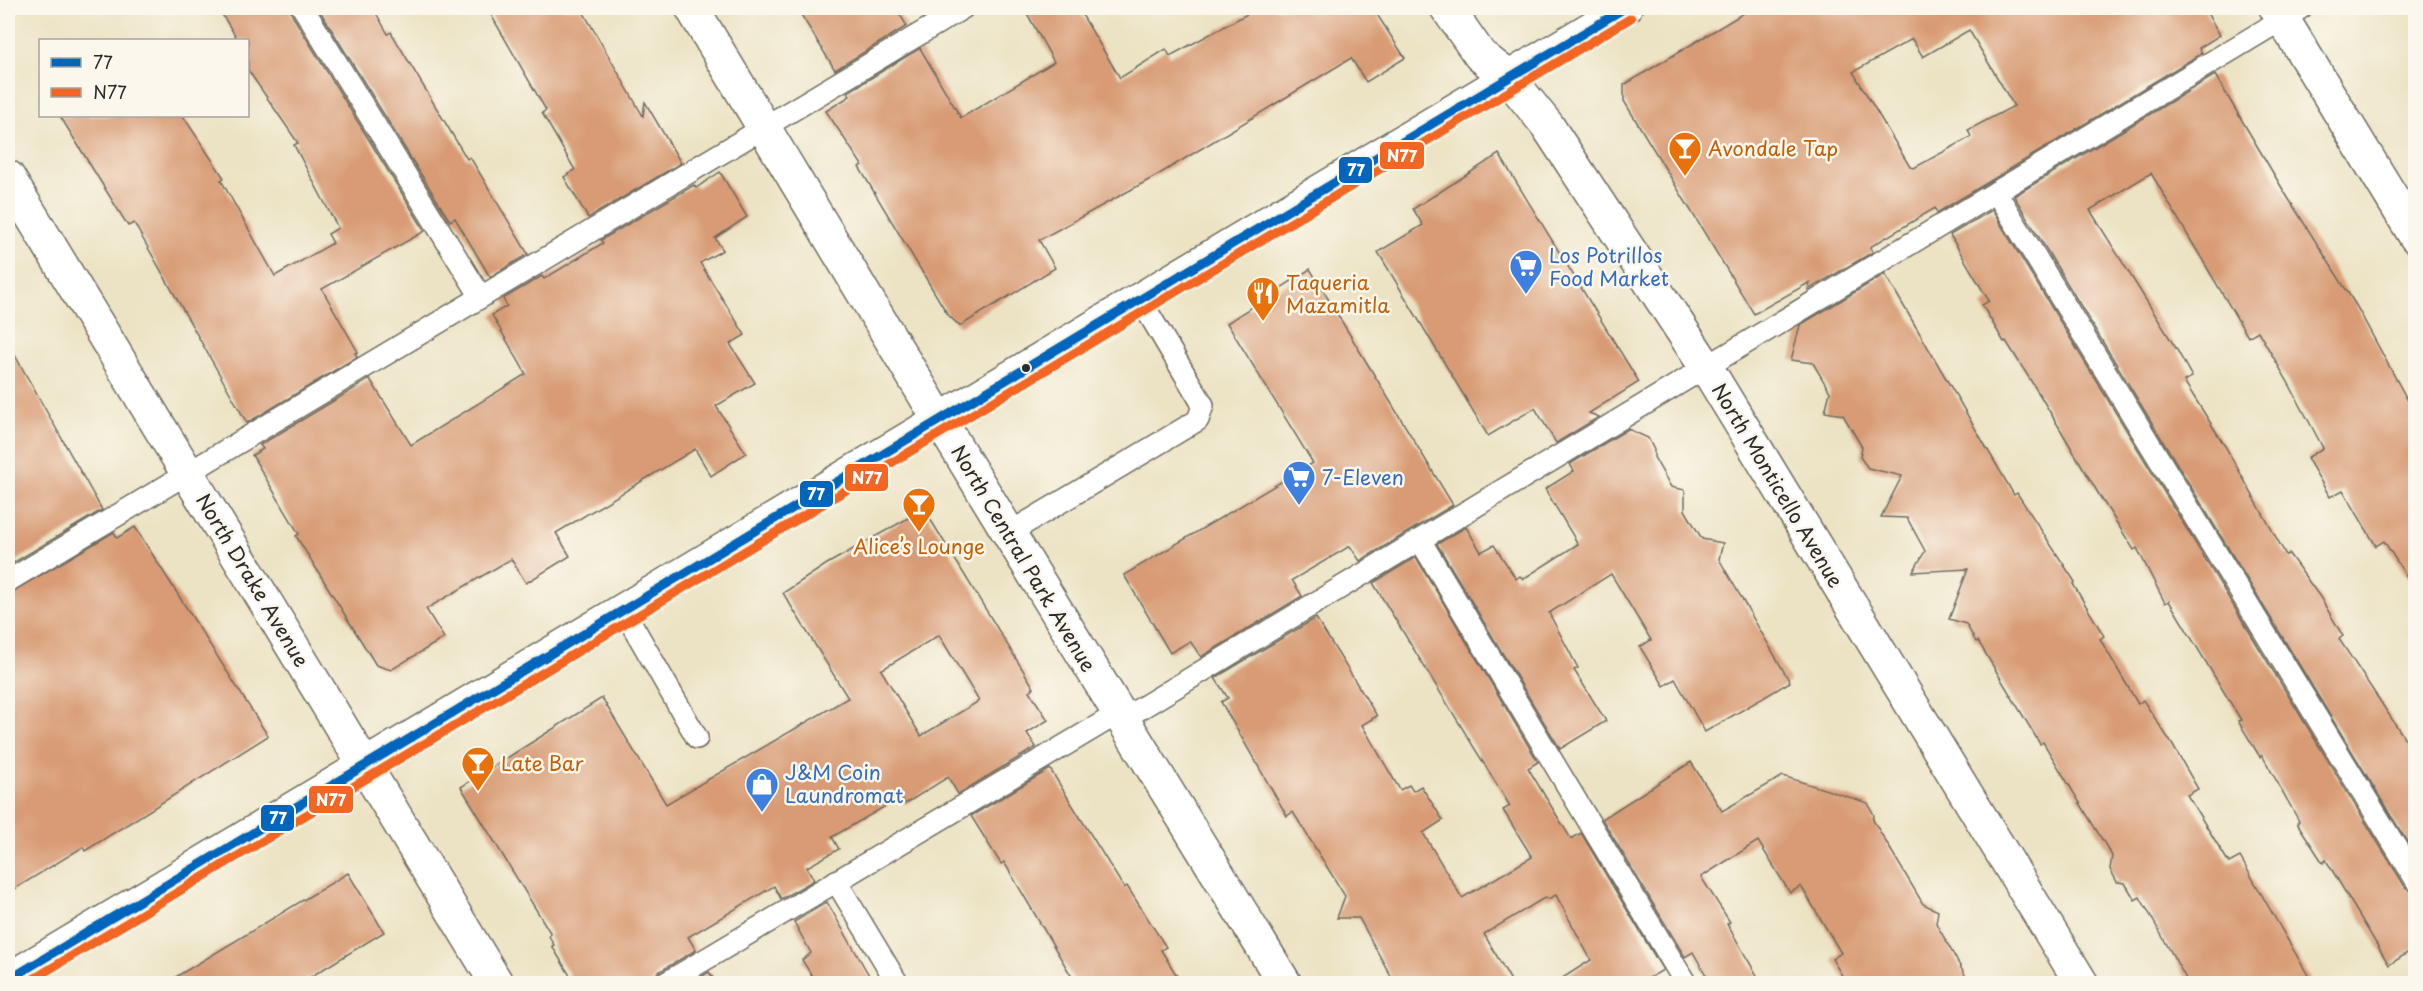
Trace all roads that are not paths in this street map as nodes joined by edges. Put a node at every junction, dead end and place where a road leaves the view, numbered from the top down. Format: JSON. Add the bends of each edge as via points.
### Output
{"nodes":[{"id":1,"x":303,"y":8,"type":"edge"},
{"id":2,"x":692,"y":8,"type":"edge"},
{"id":3,"x":963,"y":8,"type":"edge"},
{"id":4,"x":1447,"y":8,"type":"edge"},
{"id":5,"x":1625,"y":8,"type":"edge"},
{"id":6,"x":2287,"y":11,"type":"edge"},
{"id":7,"x":1509,"y":77,"type":"junction"},
{"id":8,"x":764,"y":127,"type":"junction"},
{"id":9,"x":8,"y":177,"type":"edge"},
{"id":10,"x":1996,"y":192,"type":"junction"},
{"id":11,"x":2415,"y":237,"type":"edge"},
{"id":12,"x":482,"y":297,"type":"junction"},
{"id":13,"x":1140,"y":299,"type":"junction"},
{"id":14,"x":1706,"y":367,"type":"junction"},
{"id":15,"x":939,"y":419,"type":"junction"},
{"id":16,"x":188,"y":473,"type":"junction"},
{"id":17,"x":1009,"y":533,"type":"junction"},
{"id":18,"x":1420,"y":540,"type":"junction"},
{"id":19,"x":8,"y":581,"type":"edge"},
{"id":20,"x":623,"y":609,"type":"junction"},
{"id":21,"x":1121,"y":716,"type":"junction"},
{"id":22,"x":697,"y":738,"type":"dead end"},
{"id":23,"x":365,"y":764,"type":"junction"},
{"id":24,"x":2415,"y":880,"type":"edge"},
{"id":25,"x":836,"y":881,"type":"junction"},
{"id":26,"x":8,"y":980,"type":"edge"},
{"id":27,"x":497,"y":984,"type":"edge"},
{"id":28,"x":664,"y":984,"type":"edge"},
{"id":29,"x":898,"y":984,"type":"edge"},
{"id":30,"x":1286,"y":984,"type":"edge"},
{"id":31,"x":1686,"y":984,"type":"edge"},
{"id":32,"x":2082,"y":984,"type":"edge"}],
"edges":[{"from":1,"to":12,"type":"lane"},
{"from":2,"to":8,"type":"street","name":"North Central Park Avenue"},
{"from":3,"to":8,"type":"lane"},
{"from":4,"to":7,"type":"street","name":"North Monticello Avenue","via":[[1480,55]]},
{"from":5,"to":7,"type":"street"},
{"from":6,"to":10,"type":"lane"},
{"from":6,"to":11,"type":"street"},
{"from":7,"to":13,"type":"street"},
{"from":7,"to":14,"type":"street","name":"North Monticello Avenue","via":[[1547,125]]},
{"from":8,"to":12,"type":"lane"},
{"from":8,"to":15,"type":"street","name":"North Central Park Avenue"},
{"from":9,"to":16,"type":"street","name":"North Drake Avenue"},
{"from":10,"to":14,"type":"lane"},
{"from":10,"to":24,"type":"lane"},
{"from":12,"to":16,"type":"lane"},
{"from":13,"to":15,"type":"street"},
{"from":13,"to":17,"type":"lane","via":[[1203,405],[1203,412],[1198,420]]},
{"from":14,"to":18,"type":"lane"},
{"from":14,"to":32,"type":"street","name":"North Monticello Avenue"},
{"from":15,"to":17,"type":"street","name":"North Central Park Avenue"},
{"from":15,"to":20,"type":"street"},
{"from":16,"to":19,"type":"lane"},
{"from":16,"to":23,"type":"street","name":"North Drake Avenue"},
{"from":17,"to":21,"type":"street","name":"North Central Park Avenue"},
{"from":18,"to":21,"type":"lane"},
{"from":18,"to":31,"type":"lane"},
{"from":20,"to":22,"type":"lane"},
{"from":20,"to":23,"type":"street"},
{"from":21,"to":25,"type":"lane"},
{"from":21,"to":30,"type":"street","name":"North Central Park Avenue"},
{"from":23,"to":26,"type":"street"},
{"from":23,"to":27,"type":"street","name":"North Drake Avenue"},
{"from":25,"to":28,"type":"lane"},
{"from":25,"to":29,"type":"lane"}]}
